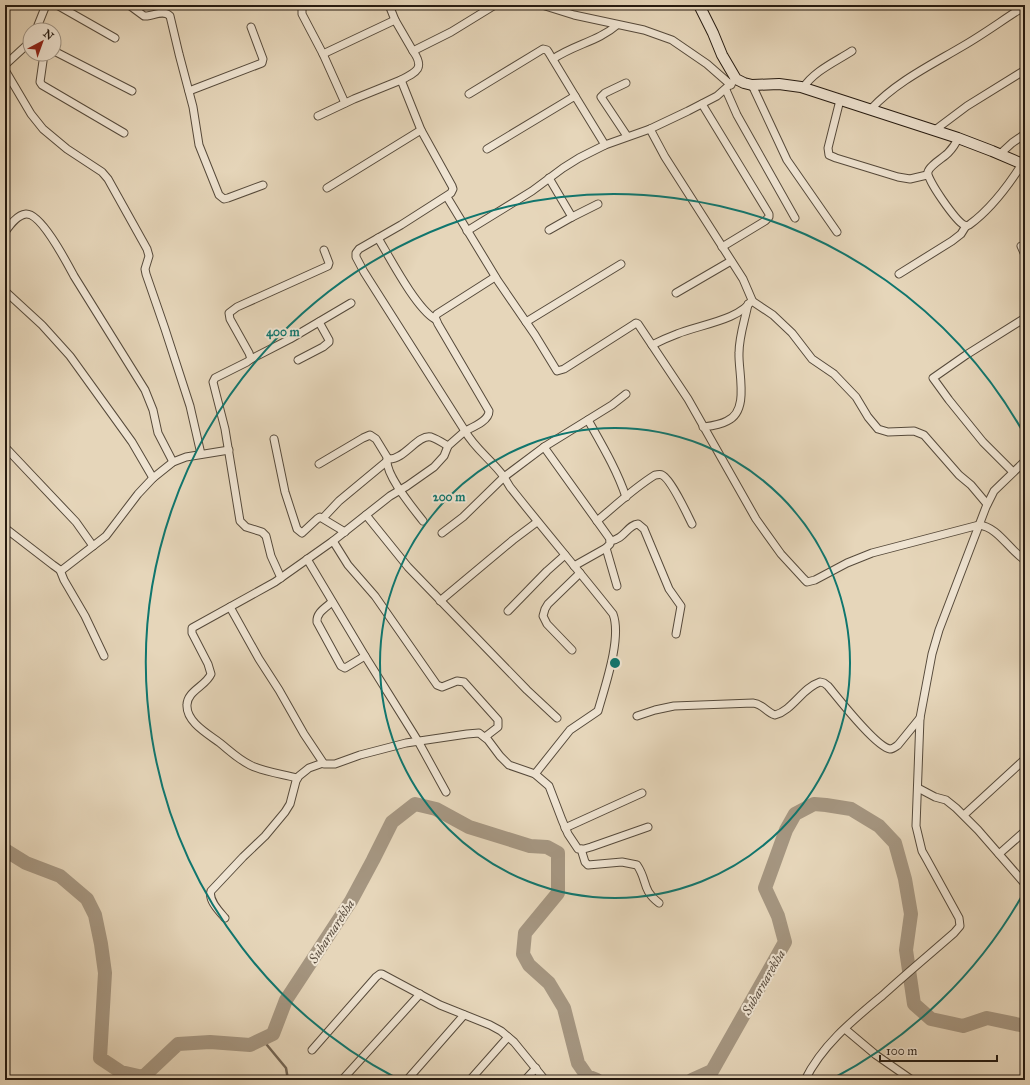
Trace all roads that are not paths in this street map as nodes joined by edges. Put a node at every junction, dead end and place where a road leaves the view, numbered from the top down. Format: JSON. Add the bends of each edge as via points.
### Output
{"nodes":[{"id":1,"x":46,"y":5,"type":"edge"},
{"id":2,"x":57,"y":5,"type":"edge"},
{"id":3,"x":129,"y":5,"type":"edge"},
{"id":4,"x":306,"y":5,"type":"edge"},
{"id":5,"x":389,"y":5,"type":"edge"},
{"id":6,"x":494,"y":5,"type":"edge"},
{"id":7,"x":542,"y":5,"type":"edge"},
{"id":8,"x":699,"y":5,"type":"edge"},
{"id":9,"x":1025,"y":6,"type":"edge"},
{"id":10,"x":395,"y":20,"type":"junction"},
{"id":11,"x":39,"y":22,"type":"edge"},
{"id":12,"x":617,"y":24,"type":"junction"},
{"id":13,"x":251,"y":27,"type":"dead end"},
{"id":14,"x":115,"y":38,"type":"dead end"},
{"id":15,"x":22,"y":49,"type":"edge"},
{"id":16,"x":414,"y":51,"type":"junction"},
{"id":17,"x":852,"y":51,"type":"dead end"},
{"id":18,"x":323,"y":54,"type":"junction"},
{"id":19,"x":62,"y":55,"type":"edge"},
{"id":20,"x":553,"y":59,"type":"junction"},
{"id":21,"x":43,"y":62,"type":"edge"},
{"id":22,"x":5,"y":65,"type":"edge"},
{"id":23,"x":5,"y":70,"type":"edge"},
{"id":24,"x":1025,"y":70,"type":"edge"},
{"id":25,"x":401,"y":80,"type":"junction"},
{"id":26,"x":626,"y":83,"type":"dead end"},
{"id":27,"x":731,"y":85,"type":"junction"},
{"id":28,"x":752,"y":85,"type":"junction"},
{"id":29,"x":802,"y":88,"type":"junction"},
{"id":30,"x":132,"y":91,"type":"dead end"},
{"id":31,"x":190,"y":91,"type":"junction"},
{"id":32,"x":469,"y":94,"type":"dead end"},
{"id":33,"x":575,"y":96,"type":"junction"},
{"id":34,"x":840,"y":100,"type":"junction"},
{"id":35,"x":345,"y":103,"type":"junction"},
{"id":36,"x":702,"y":104,"type":"junction"},
{"id":37,"x":871,"y":109,"type":"junction"},
{"id":38,"x":318,"y":116,"type":"dead end"},
{"id":39,"x":650,"y":129,"type":"junction"},
{"id":40,"x":421,"y":130,"type":"junction"},
{"id":41,"x":935,"y":130,"type":"junction"},
{"id":42,"x":124,"y":133,"type":"dead end"},
{"id":43,"x":1025,"y":134,"type":"edge"},
{"id":44,"x":627,"y":136,"type":"junction"},
{"id":45,"x":958,"y":138,"type":"junction"},
{"id":46,"x":605,"y":144,"type":"junction"},
{"id":47,"x":487,"y":149,"type":"dead end"},
{"id":48,"x":1000,"y":154,"type":"junction"},
{"id":49,"x":1024,"y":165,"type":"edge"},
{"id":50,"x":928,"y":174,"type":"junction"},
{"id":51,"x":549,"y":178,"type":"junction"},
{"id":52,"x":263,"y":186,"type":"dead end"},
{"id":53,"x":327,"y":188,"type":"dead end"},
{"id":54,"x":447,"y":197,"type":"junction"},
{"id":55,"x":598,"y":204,"type":"dead end"},
{"id":56,"x":572,"y":216,"type":"junction"},
{"id":57,"x":795,"y":218,"type":"dead end"},
{"id":58,"x":966,"y":226,"type":"junction"},
{"id":59,"x":549,"y":230,"type":"dead end"},
{"id":60,"x":467,"y":231,"type":"junction"},
{"id":61,"x":5,"y":232,"type":"edge"},
{"id":62,"x":837,"y":232,"type":"dead end"},
{"id":63,"x":378,"y":238,"type":"junction"},
{"id":64,"x":1021,"y":246,"type":"dead end"},
{"id":65,"x":722,"y":247,"type":"junction"},
{"id":66,"x":324,"y":250,"type":"dead end"},
{"id":67,"x":1025,"y":255,"type":"edge"},
{"id":68,"x":731,"y":261,"type":"junction"},
{"id":69,"x":621,"y":264,"type":"dead end"},
{"id":70,"x":899,"y":274,"type":"dead end"},
{"id":71,"x":495,"y":277,"type":"junction"},
{"id":72,"x":5,"y":291,"type":"edge"},
{"id":73,"x":676,"y":293,"type":"dead end"},
{"id":74,"x":351,"y":303,"type":"dead end"},
{"id":75,"x":750,"y":303,"type":"junction"},
{"id":76,"x":1025,"y":318,"type":"edge"},
{"id":77,"x":435,"y":319,"type":"junction"},
{"id":78,"x":319,"y":322,"type":"junction"},
{"id":79,"x":526,"y":322,"type":"junction"},
{"id":80,"x":652,"y":345,"type":"junction"},
{"id":81,"x":251,"y":359,"type":"junction"},
{"id":82,"x":298,"y":360,"type":"dead end"},
{"id":83,"x":626,"y":394,"type":"dead end"},
{"id":84,"x":588,"y":420,"type":"junction"},
{"id":85,"x":703,"y":427,"type":"junction"},
{"id":86,"x":465,"y":431,"type":"junction"},
{"id":87,"x":274,"y":439,"type":"dead end"},
{"id":88,"x":448,"y":446,"type":"junction"},
{"id":89,"x":5,"y":447,"type":"edge"},
{"id":90,"x":544,"y":447,"type":"junction"},
{"id":91,"x":229,"y":450,"type":"junction"},
{"id":92,"x":201,"y":454,"type":"junction"},
{"id":93,"x":387,"y":460,"type":"junction"},
{"id":94,"x":173,"y":462,"type":"junction"},
{"id":95,"x":1022,"y":463,"type":"edge"},
{"id":96,"x":319,"y":464,"type":"dead end"},
{"id":97,"x":1013,"y":472,"type":"junction"},
{"id":98,"x":1025,"y":472,"type":"edge"},
{"id":99,"x":504,"y":477,"type":"junction"},
{"id":100,"x":153,"y":478,"type":"junction"},
{"id":101,"x":400,"y":490,"type":"junction"},
{"id":102,"x":626,"y":497,"type":"junction"},
{"id":103,"x":987,"y":504,"type":"junction"},
{"id":104,"x":366,"y":515,"type":"junction"},
{"id":105,"x":323,"y":518,"type":"junction"},
{"id":106,"x":423,"y":521,"type":"dead end"},
{"id":107,"x":597,"y":521,"type":"junction"},
{"id":108,"x":537,"y":522,"type":"junction"},
{"id":109,"x":692,"y":524,"type":"dead end"},
{"id":110,"x":979,"y":525,"type":"junction"},
{"id":111,"x":5,"y":528,"type":"edge"},
{"id":112,"x":345,"y":532,"type":"junction"},
{"id":113,"x":442,"y":533,"type":"dead end"},
{"id":114,"x":333,"y":541,"type":"junction"},
{"id":115,"x":610,"y":541,"type":"junction"},
{"id":116,"x":93,"y":546,"type":"junction"},
{"id":117,"x":606,"y":548,"type":"junction"},
{"id":118,"x":565,"y":555,"type":"junction"},
{"id":119,"x":307,"y":559,"type":"junction"},
{"id":120,"x":1025,"y":560,"type":"edge"},
{"id":121,"x":574,"y":566,"type":"junction"},
{"id":122,"x":60,"y":570,"type":"junction"},
{"id":123,"x":580,"y":573,"type":"junction"},
{"id":124,"x":280,"y":578,"type":"junction"},
{"id":125,"x":617,"y":586,"type":"dead end"},
{"id":126,"x":440,"y":601,"type":"junction"},
{"id":127,"x":332,"y":602,"type":"junction"},
{"id":128,"x":230,"y":607,"type":"junction"},
{"id":129,"x":508,"y":611,"type":"dead end"},
{"id":130,"x":676,"y":634,"type":"dead end"},
{"id":131,"x":572,"y":650,"type":"dead end"},
{"id":132,"x":104,"y":656,"type":"dead end"},
{"id":133,"x":365,"y":656,"type":"junction"},
{"id":134,"x":637,"y":716,"type":"dead end"},
{"id":135,"x":556,"y":718,"type":"dead end"},
{"id":136,"x":920,"y":718,"type":"junction"},
{"id":137,"x":485,"y":736,"type":"junction"},
{"id":138,"x":418,"y":741,"type":"junction"},
{"id":139,"x":1025,"y":759,"type":"edge"},
{"id":140,"x":322,"y":763,"type":"junction"},
{"id":141,"x":536,"y":774,"type":"junction"},
{"id":142,"x":297,"y":778,"type":"junction"},
{"id":143,"x":918,"y":788,"type":"junction"},
{"id":144,"x":446,"y":792,"type":"dead end"},
{"id":145,"x":642,"y":793,"type":"dead end"},
{"id":146,"x":964,"y":815,"type":"junction"},
{"id":147,"x":648,"y":827,"type":"dead end"},
{"id":148,"x":565,"y":828,"type":"junction"},
{"id":149,"x":1025,"y":831,"type":"edge"},
{"id":150,"x":581,"y":849,"type":"junction"},
{"id":151,"x":998,"y":854,"type":"junction"},
{"id":152,"x":1025,"y":884,"type":"edge"},
{"id":153,"x":659,"y":903,"type":"dead end"},
{"id":154,"x":225,"y":918,"type":"dead end"},
{"id":155,"x":420,"y":994,"type":"junction"},
{"id":156,"x":464,"y":1015,"type":"junction"},
{"id":157,"x":845,"y":1028,"type":"junction"},
{"id":158,"x":508,"y":1037,"type":"junction"},
{"id":159,"x":312,"y":1050,"type":"dead end"},
{"id":160,"x":5,"y":1058,"type":"edge"},
{"id":161,"x":5,"y":1062,"type":"edge"},
{"id":162,"x":536,"y":1068,"type":"junction"},
{"id":163,"x":342,"y":1080,"type":"edge"},
{"id":164,"x":407,"y":1080,"type":"edge"},
{"id":165,"x":470,"y":1080,"type":"edge"},
{"id":166,"x":525,"y":1080,"type":"edge"},
{"id":167,"x":545,"y":1080,"type":"edge"},
{"id":168,"x":804,"y":1080,"type":"edge"},
{"id":169,"x":912,"y":1080,"type":"edge"}],
"edges":[{"from":1,"to":11,"type":"street"},
{"from":2,"to":14,"type":"street"},
{"from":3,"to":31,"type":"street","via":[[144,16],[164,13],[170,15]]},
{"from":4,"to":18,"type":"street","via":[[302,8],[302,14]]},
{"from":5,"to":10,"type":"street"},
{"from":6,"to":16,"type":"street"},
{"from":7,"to":12,"type":"street"},
{"from":8,"to":27,"type":"street","via":[[722,55]]},
{"from":9,"to":37,"type":"street","via":[[902,83],[881,98]]},
{"from":10,"to":16,"type":"street"},
{"from":10,"to":18,"type":"street"},
{"from":12,"to":20,"type":"street","via":[[601,36]]},
{"from":12,"to":27,"type":"street","via":[[672,40]]},
{"from":13,"to":31,"type":"street","via":[[263,59],[262,63]]},
{"from":15,"to":22,"type":"street"},
{"from":16,"to":25,"type":"street","via":[[420,62],[418,68]]},
{"from":17,"to":29,"type":"street","via":[[814,74]]},
{"from":18,"to":35,"type":"street"},
{"from":19,"to":30,"type":"street"},
{"from":20,"to":32,"type":"street","via":[[547,50],[543,49]]},
{"from":20,"to":33,"type":"street"},
{"from":21,"to":42,"type":"street","via":[[40,82],[42,85]]},
{"from":23,"to":92,"type":"street","via":[[38,123],[67,149],[102,172],[108,179],[142,238],[149,256],[146,274],[190,406]]},
{"from":24,"to":41,"type":"street"},
{"from":25,"to":35,"type":"street"},
{"from":25,"to":40,"type":"street"},
{"from":26,"to":44,"type":"street","via":[[603,94],[602,97]]},
{"from":27,"to":28,"type":"street"},
{"from":27,"to":36,"type":"street"},
{"from":27,"to":57,"type":"street","via":[[737,115]]},
{"from":28,"to":29,"type":"street","via":[[779,84]]},
{"from":28,"to":62,"type":"street","via":[[787,160]]},
{"from":29,"to":34,"type":"street"},
{"from":31,"to":52,"type":"street","via":[[199,144],[220,195],[224,199]]},
{"from":33,"to":46,"type":"street"},
{"from":33,"to":47,"type":"street"},
{"from":34,"to":37,"type":"street"},
{"from":34,"to":50,"type":"street","via":[[828,148],[829,154],[898,177],[910,179]]},
{"from":35,"to":38,"type":"street"},
{"from":36,"to":39,"type":"street"},
{"from":36,"to":65,"type":"street","via":[[769,214],[765,221]]},
{"from":37,"to":41,"type":"street"},
{"from":39,"to":44,"type":"street"},
{"from":39,"to":65,"type":"street"},
{"from":40,"to":53,"type":"street"},
{"from":40,"to":54,"type":"street","via":[[452,186],[452,191]]},
{"from":41,"to":45,"type":"street"},
{"from":43,"to":48,"type":"street"},
{"from":44,"to":46,"type":"street"},
{"from":45,"to":48,"type":"street"},
{"from":45,"to":50,"type":"street","via":[[949,152],[928,171]]},
{"from":46,"to":51,"type":"street"},
{"from":48,"to":49,"type":"street"},
{"from":49,"to":58,"type":"street","via":[[986,210]]},
{"from":50,"to":58,"type":"street","via":[[952,213]]},
{"from":51,"to":56,"type":"street"},
{"from":51,"to":60,"type":"street"},
{"from":54,"to":60,"type":"street"},
{"from":54,"to":63,"type":"street"},
{"from":55,"to":56,"type":"street"},
{"from":56,"to":59,"type":"street"},
{"from":58,"to":70,"type":"street","via":[[952,241]]},
{"from":60,"to":71,"type":"street"},
{"from":61,"to":94,"type":"street","via":[[19,217],[27,214],[38,220],[46,230],[145,390],[158,433]]},
{"from":63,"to":77,"type":"street","via":[[416,300]]},
{"from":63,"to":86,"type":"street","via":[[359,249],[356,257]]},
{"from":64,"to":67,"type":"street"},
{"from":65,"to":68,"type":"street"},
{"from":66,"to":81,"type":"street","via":[[328,266],[236,307],[229,313]]},
{"from":68,"to":73,"type":"street"},
{"from":68,"to":75,"type":"street","via":[[744,279],[752,298]]},
{"from":69,"to":79,"type":"street"},
{"from":71,"to":77,"type":"street","via":[[438,314]]},
{"from":71,"to":79,"type":"street"},
{"from":72,"to":100,"type":"street","via":[[42,325],[70,356],[132,442]]},
{"from":74,"to":78,"type":"street"},
{"from":75,"to":80,"type":"street","via":[[721,320],[678,333]]},
{"from":75,"to":85,"type":"street","via":[[739,350],[740,404],[732,418]]},
{"from":75,"to":103,"type":"street","via":[[773,315],[816,362],[834,374],[856,397],[878,429],[888,432],[914,431],[924,435]]},
{"from":76,"to":97,"type":"street","via":[[933,378],[983,442]]},
{"from":77,"to":86,"type":"street","via":[[489,410],[485,420]]},
{"from":78,"to":81,"type":"street"},
{"from":78,"to":82,"type":"street","via":[[329,342]]},
{"from":79,"to":80,"type":"street","via":[[557,372],[635,324],[638,324]]},
{"from":80,"to":85,"type":"street","via":[[688,399]]},
{"from":81,"to":91,"type":"street","via":[[213,382]]},
{"from":83,"to":84,"type":"street"},
{"from":84,"to":90,"type":"street"},
{"from":84,"to":102,"type":"street","via":[[622,484]]},
{"from":85,"to":110,"type":"street","via":[[756,519],[784,558],[808,582],[872,553]]},
{"from":86,"to":88,"type":"street"},
{"from":86,"to":99,"type":"street","via":[[471,442]]},
{"from":87,"to":105,"type":"street","via":[[285,492],[297,529],[302,533],[317,519]]},
{"from":88,"to":93,"type":"street","via":[[428,437],[397,457]]},
{"from":88,"to":101,"type":"street","via":[[444,456],[437,463]]},
{"from":89,"to":116,"type":"street","via":[[76,522]]},
{"from":90,"to":99,"type":"street"},
{"from":90,"to":107,"type":"street"},
{"from":91,"to":92,"type":"street"},
{"from":91,"to":124,"type":"street","via":[[240,521],[246,527],[262,532],[266,536]]},
{"from":92,"to":94,"type":"street"},
{"from":93,"to":96,"type":"street","via":[[376,439],[370,435]]},
{"from":93,"to":101,"type":"street","via":[[387,468]]},
{"from":93,"to":105,"type":"street","via":[[338,501]]},
{"from":94,"to":100,"type":"street"},
{"from":95,"to":97,"type":"street"},
{"from":95,"to":98,"type":"street"},
{"from":97,"to":103,"type":"street","via":[[994,491]]},
{"from":99,"to":108,"type":"street"},
{"from":99,"to":113,"type":"street","via":[[463,517]]},
{"from":100,"to":116,"type":"street","via":[[106,536]]},
{"from":101,"to":104,"type":"street"},
{"from":101,"to":106,"type":"street"},
{"from":102,"to":107,"type":"street"},
{"from":102,"to":109,"type":"street","via":[[655,475],[661,475],[674,490]]},
{"from":103,"to":110,"type":"street"},
{"from":104,"to":112,"type":"street"},
{"from":104,"to":126,"type":"street","via":[[400,559]]},
{"from":105,"to":112,"type":"street"},
{"from":107,"to":115,"type":"street"},
{"from":108,"to":118,"type":"street"},
{"from":108,"to":126,"type":"street"},
{"from":110,"to":120,"type":"street","via":[[992,530]]},
{"from":110,"to":136,"type":"street","via":[[939,630]]},
{"from":111,"to":122,"type":"street"},
{"from":112,"to":114,"type":"street"},
{"from":114,"to":119,"type":"street"},
{"from":114,"to":137,"type":"street","via":[[437,685],[442,687],[457,681],[464,682],[498,720],[498,727]]},
{"from":115,"to":117,"type":"street"},
{"from":115,"to":130,"type":"street","via":[[620,538],[634,525],[638,524],[644,529],[669,589],[681,606]]},
{"from":116,"to":122,"type":"street"},
{"from":117,"to":121,"type":"street"},
{"from":117,"to":125,"type":"street"},
{"from":118,"to":121,"type":"street"},
{"from":118,"to":129,"type":"street"},
{"from":119,"to":124,"type":"street"},
{"from":119,"to":127,"type":"street"},
{"from":121,"to":123,"type":"street"},
{"from":122,"to":132,"type":"street"},
{"from":123,"to":131,"type":"street","via":[[548,604],[542,616]]},
{"from":123,"to":141,"type":"street","via":[[613,614],[616,628],[610,665],[598,711],[570,730]]},
{"from":124,"to":128,"type":"street"},
{"from":126,"to":135,"type":"street"},
{"from":127,"to":133,"type":"street"},
{"from":127,"to":133,"type":"street","via":[[320,612],[317,622],[340,666],[345,668]]},
{"from":128,"to":140,"type":"street"},
{"from":128,"to":142,"type":"street","via":[[192,629],[211,674],[187,700],[188,711],[203,731],[241,760],[251,766]]},
{"from":133,"to":138,"type":"street"},
{"from":134,"to":136,"type":"street","via":[[674,706],[753,703],[775,715],[820,682],[828,686],[861,726],[888,748],[898,745]]},
{"from":136,"to":143,"type":"street"},
{"from":137,"to":138,"type":"street","via":[[476,733]]},
{"from":137,"to":141,"type":"street","via":[[504,762],[514,768]]},
{"from":138,"to":140,"type":"street","via":[[335,764]]},
{"from":138,"to":144,"type":"street"},
{"from":139,"to":146,"type":"street"},
{"from":140,"to":142,"type":"street","via":[[309,768]]},
{"from":141,"to":148,"type":"street","via":[[552,791]]},
{"from":142,"to":154,"type":"street","via":[[286,812],[211,891],[212,900]]},
{"from":143,"to":146,"type":"street","via":[[946,800]]},
{"from":143,"to":157,"type":"street","via":[[918,834],[926,858],[959,918],[960,926]]},
{"from":145,"to":148,"type":"street"},
{"from":146,"to":151,"type":"street"},
{"from":147,"to":150,"type":"street"},
{"from":148,"to":150,"type":"street","via":[[576,846]]},
{"from":149,"to":151,"type":"street"},
{"from":150,"to":153,"type":"street","via":[[588,865],[622,862],[637,865],[647,891]]},
{"from":151,"to":152,"type":"street"},
{"from":155,"to":156,"type":"street"},
{"from":155,"to":159,"type":"street","via":[[380,974]]},
{"from":155,"to":163,"type":"street"},
{"from":156,"to":158,"type":"street","via":[[490,1025]]},
{"from":156,"to":164,"type":"street"},
{"from":157,"to":168,"type":"street","via":[[813,1063]]},
{"from":157,"to":169,"type":"street","via":[[876,1055]]},
{"from":158,"to":162,"type":"street"},
{"from":158,"to":165,"type":"street"},
{"from":160,"to":161,"type":"street"},
{"from":162,"to":166,"type":"street"},
{"from":162,"to":167,"type":"street"}]}
